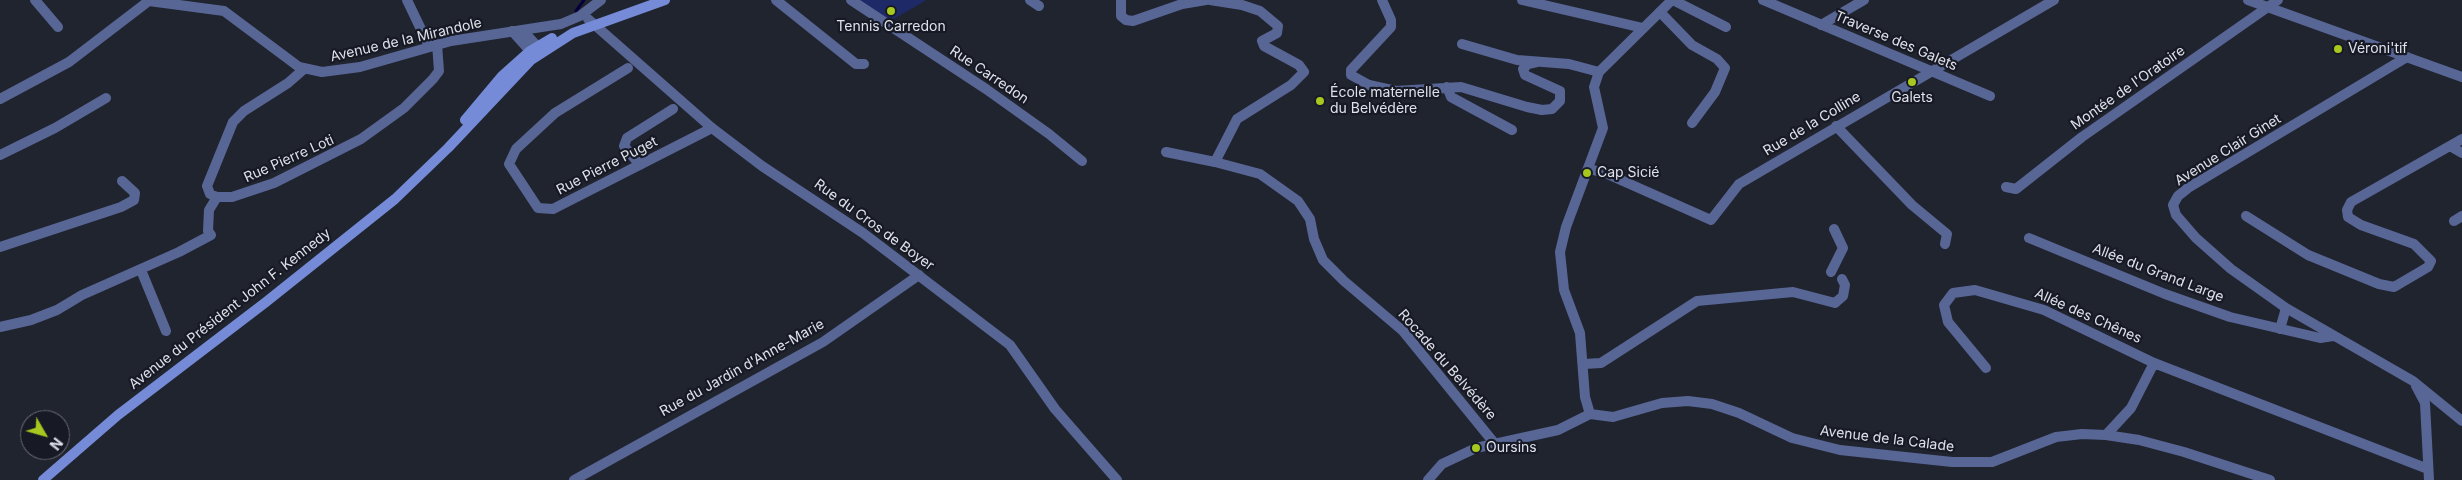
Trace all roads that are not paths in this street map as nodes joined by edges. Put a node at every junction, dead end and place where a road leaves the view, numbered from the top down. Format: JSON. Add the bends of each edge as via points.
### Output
{"nodes":[{"id":1,"x":35,"y":0,"type":"edge"},
{"id":2,"x":407,"y":0,"type":"edge"},
{"id":3,"x":601,"y":0,"type":"edge"},
{"id":4,"x":648,"y":0,"type":"edge"},
{"id":5,"x":665,"y":0,"type":"edge"},
{"id":6,"x":776,"y":0,"type":"edge"},
{"id":7,"x":851,"y":0,"type":"edge"},
{"id":8,"x":1030,"y":0,"type":"edge"},
{"id":9,"x":1121,"y":0,"type":"edge"},
{"id":10,"x":1206,"y":0,"type":"edge"},
{"id":11,"x":1210,"y":0,"type":"edge"},
{"id":12,"x":1382,"y":0,"type":"edge"},
{"id":13,"x":1522,"y":0,"type":"edge"},
{"id":14,"x":1673,"y":0,"type":"edge"},
{"id":15,"x":1763,"y":0,"type":"edge"},
{"id":16,"x":1864,"y":0,"type":"edge"},
{"id":17,"x":2054,"y":0,"type":"edge"},
{"id":18,"x":2248,"y":0,"type":"edge"},
{"id":19,"x":2278,"y":0,"type":"edge"},
{"id":20,"x":150,"y":1,"type":"edge"},
{"id":21,"x":1554,"y":4,"type":"edge"},
{"id":22,"x":1039,"y":6,"type":"dead end"},
{"id":23,"x":2267,"y":7,"type":"junction"},
{"id":24,"x":1660,"y":12,"type":"junction"},
{"id":25,"x":590,"y":22,"type":"junction"},
{"id":26,"x":1821,"y":24,"type":"junction"},
{"id":27,"x":58,"y":27,"type":"dead end"},
{"id":28,"x":1726,"y":27,"type":"dead end"},
{"id":29,"x":1644,"y":28,"type":"junction"},
{"id":30,"x":517,"y":31,"type":"junction"},
{"id":31,"x":1462,"y":44,"type":"dead end"},
{"id":32,"x":433,"y":45,"type":"junction"},
{"id":33,"x":534,"y":52,"type":"junction"},
{"id":34,"x":2407,"y":57,"type":"junction"},
{"id":35,"x":1538,"y":62,"type":"junction"},
{"id":36,"x":864,"y":64,"type":"dead end"},
{"id":37,"x":628,"y":68,"type":"dead end"},
{"id":38,"x":304,"y":69,"type":"junction"},
{"id":39,"x":1932,"y":70,"type":"junction"},
{"id":40,"x":1599,"y":72,"type":"junction"},
{"id":41,"x":2462,"y":77,"type":"edge"},
{"id":42,"x":1447,"y":87,"type":"junction"},
{"id":43,"x":1990,"y":96,"type":"dead end"},
{"id":44,"x":106,"y":98,"type":"dead end"},
{"id":45,"x":0,"y":99,"type":"edge"},
{"id":46,"x":673,"y":109,"type":"dead end"},
{"id":47,"x":1692,"y":123,"type":"dead end"},
{"id":48,"x":1836,"y":126,"type":"junction"},
{"id":49,"x":712,"y":128,"type":"junction"},
{"id":50,"x":1512,"y":130,"type":"dead end"},
{"id":51,"x":2462,"y":139,"type":"edge"},
{"id":52,"x":2450,"y":146,"type":"junction"},
{"id":53,"x":1166,"y":152,"type":"dead end"},
{"id":54,"x":2462,"y":153,"type":"edge"},
{"id":55,"x":0,"y":155,"type":"edge"},
{"id":56,"x":1082,"y":161,"type":"dead end"},
{"id":57,"x":1215,"y":162,"type":"junction"},
{"id":58,"x":640,"y":165,"type":"junction"},
{"id":59,"x":1589,"y":169,"type":"junction"},
{"id":60,"x":122,"y":182,"type":"dead end"},
{"id":61,"x":2006,"y":187,"type":"dead end"},
{"id":62,"x":217,"y":197,"type":"junction"},
{"id":63,"x":2246,"y":216,"type":"dead end"},
{"id":64,"x":1834,"y":229,"type":"dead end"},
{"id":65,"x":2029,"y":238,"type":"dead end"},
{"id":66,"x":1945,"y":244,"type":"dead end"},
{"id":67,"x":0,"y":247,"type":"edge"},
{"id":68,"x":141,"y":270,"type":"junction"},
{"id":69,"x":1831,"y":272,"type":"dead end"},
{"id":70,"x":919,"y":275,"type":"junction"},
{"id":71,"x":1842,"y":278,"type":"dead end"},
{"id":72,"x":2286,"y":308,"type":"junction"},
{"id":73,"x":0,"y":327,"type":"edge"},
{"id":74,"x":2280,"y":329,"type":"junction"},
{"id":75,"x":166,"y":331,"type":"dead end"},
{"id":76,"x":2333,"y":336,"type":"junction"},
{"id":77,"x":2154,"y":362,"type":"junction"},
{"id":78,"x":1584,"y":364,"type":"junction"},
{"id":79,"x":1986,"y":368,"type":"dead end"},
{"id":80,"x":2413,"y":381,"type":"junction"},
{"id":81,"x":1590,"y":414,"type":"junction"},
{"id":82,"x":2462,"y":421,"type":"edge"},
{"id":83,"x":2106,"y":435,"type":"junction"},
{"id":84,"x":1496,"y":444,"type":"junction"},
{"id":85,"x":2428,"y":474,"type":"edge"},
{"id":86,"x":43,"y":480,"type":"edge"},
{"id":87,"x":574,"y":480,"type":"edge"},
{"id":88,"x":1117,"y":480,"type":"edge"},
{"id":89,"x":1428,"y":480,"type":"edge"},
{"id":90,"x":2270,"y":480,"type":"edge"}],
"edges":[{"from":1,"to":27,"type":"street"},
{"from":2,"to":32,"type":"street"},
{"from":3,"to":30,"type":"street","name":"Avenue de la Mirandole","via":[[568,22]]},
{"from":4,"to":25,"type":"main road","name":"Avenue du Président John F. Kennedy"},
{"from":5,"to":25,"type":"main road","name":"Avenue du Président John F. Kennedy"},
{"from":6,"to":36,"type":"street","via":[[856,64]]},
{"from":7,"to":56,"type":"street","name":"Rue Carredon","via":[[986,89]]},
{"from":8,"to":22,"type":"street"},
{"from":9,"to":10,"type":"street","via":[[1121,16],[1126,20]]},
{"from":11,"to":57,"type":"street","via":[[1260,11],[1278,26],[1276,33],[1262,41],[1264,46],[1299,65],[1304,72],[1291,85],[1237,119]]},
{"from":12,"to":42,"type":"street","via":[[1391,27],[1351,70],[1351,76],[1389,90]]},
{"from":13,"to":21,"type":"street"},
{"from":14,"to":24,"type":"street"},
{"from":14,"to":28,"type":"street"},
{"from":15,"to":26,"type":"street","name":"Traverse des Galets"},
{"from":16,"to":26,"type":"street"},
{"from":17,"to":39,"type":"street","name":"Rue de la Colline"},
{"from":18,"to":23,"type":"street"},
{"from":19,"to":23,"type":"street","name":"Montée de l'Oratoire"},
{"from":20,"to":38,"type":"street","via":[[224,11]]},
{"from":20,"to":45,"type":"street","via":[[69,62]]},
{"from":21,"to":29,"type":"street"},
{"from":23,"to":34,"type":"street"},
{"from":23,"to":61,"type":"street","name":"Montée de l'Oratoire","via":[[2082,137],[2016,189]]},
{"from":24,"to":29,"type":"street"},
{"from":24,"to":47,"type":"street","via":[[1692,45],[1718,60],[1725,68],[1715,92]]},
{"from":25,"to":33,"type":"main road","name":"Avenue du Président John F. Kennedy"},
{"from":25,"to":33,"type":"main road","name":"Avenue du Président John F. Kennedy"},
{"from":25,"to":49,"type":"street","name":"Rue du Cros de Boyer"},
{"from":26,"to":39,"type":"street","name":"Traverse des Galets"},
{"from":29,"to":40,"type":"street"},
{"from":30,"to":32,"type":"street","name":"Avenue de la Mirandole"},
{"from":30,"to":33,"type":"street"},
{"from":31,"to":35,"type":"street"},
{"from":32,"to":38,"type":"street","name":"Avenue de la Mirandole","via":[[346,70],[322,72]]},
{"from":32,"to":62,"type":"street","name":"Rue Pierre Loti","via":[[439,71],[433,79],[404,108],[361,139],[274,183],[232,197]]},
{"from":33,"to":86,"type":"main road","name":"Avenue du Président John F. Kennedy","via":[[448,148],[395,199],[118,415]]},
{"from":34,"to":41,"type":"street"},
{"from":34,"to":72,"type":"street","name":"Avenue Clair Ginet","via":[[2188,188],[2173,205],[2176,215],[2196,238],[2231,269]]},
{"from":35,"to":40,"type":"street","via":[[1569,64]]},
{"from":35,"to":42,"type":"street","via":[[1524,68],[1525,75],[1560,91],[1560,101],[1552,109],[1542,110],[1474,89]]},
{"from":37,"to":58,"type":"street","name":"Rue Pierre Puget","via":[[555,113],[516,149],[509,164],[538,208],[553,209]]},
{"from":38,"to":62,"type":"street","via":[[233,122],[207,186],[210,194]]},
{"from":39,"to":43,"type":"street","name":"Traverse des Galets"},
{"from":39,"to":48,"type":"street","name":"Rue de la Colline"},
{"from":40,"to":59,"type":"street","via":[[1594,87],[1603,128]]},
{"from":42,"to":50,"type":"street","via":[[1451,97]]},
{"from":44,"to":55,"type":"street"},
{"from":46,"to":58,"type":"street","via":[[627,138],[624,146]]},
{"from":48,"to":59,"type":"street","name":"Rue de la Colline","via":[[1739,184],[1711,220]]},
{"from":48,"to":66,"type":"street","via":[[1912,205],[1947,234]]},
{"from":49,"to":58,"type":"street","name":"Rue Pierre Puget"},
{"from":49,"to":70,"type":"street","name":"Rue du Cros de Boyer"},
{"from":51,"to":52,"type":"street"},
{"from":52,"to":54,"type":"street"},
{"from":52,"to":63,"type":"street","via":[[2351,202],[2347,210],[2348,217],[2360,225],[2414,244],[2431,262],[2394,287],[2308,255]]},
{"from":53,"to":57,"type":"street","name":"Rocade du Belvédère"},
{"from":57,"to":84,"type":"street","name":"Rocade du Belvédère","via":[[1260,174],[1298,201],[1310,219],[1323,260],[1403,332]]},
{"from":59,"to":78,"type":"street","via":[[1566,227],[1560,258],[1564,290],[1577,322]]},
{"from":60,"to":67,"type":"street","via":[[135,193],[134,200]]},
{"from":62,"to":68,"type":"street","via":[[209,210],[210,235]]},
{"from":64,"to":69,"type":"street","via":[[1843,248]]},
{"from":65,"to":74,"type":"street","name":"Allée du Grand Large","via":[[2165,294],[2230,317]]},
{"from":68,"to":73,"type":"street","via":[[82,295],[57,310]]},
{"from":68,"to":75,"type":"street"},
{"from":70,"to":87,"type":"street","name":"Rue du Jardin d'Anne-Marie","via":[[822,342]]},
{"from":70,"to":88,"type":"street","name":"Rue du Cros de Boyer","via":[[1010,345],[1055,409]]},
{"from":71,"to":78,"type":"street","via":[[1845,285],[1843,296],[1835,303],[1793,292],[1697,301],[1601,362]]},
{"from":72,"to":74,"type":"street"},
{"from":72,"to":76,"type":"street","name":"Avenue Clair Ginet"},
{"from":74,"to":76,"type":"street","name":"Allée du Grand Large","via":[[2320,338]]},
{"from":76,"to":80,"type":"street","name":"Avenue Clair Ginet"},
{"from":77,"to":79,"type":"street","name":"Allée des Chênes","via":[[2044,310],[1975,290],[1953,293],[1944,305],[1948,322]]},
{"from":77,"to":83,"type":"street","via":[[2131,408]]},
{"from":77,"to":85,"type":"street","name":"Allée des Chênes"},
{"from":78,"to":81,"type":"street","via":[[1585,397]]},
{"from":80,"to":82,"type":"street","name":"Avenue Clair Ginet"},
{"from":80,"to":85,"type":"street","name":"Allée des Chênes","via":[[2425,403]]},
{"from":81,"to":83,"type":"street","name":"Avenue de la Calade","via":[[1614,417],[1662,403],[1688,401],[1712,404],[1816,446],[1973,463],[1992,462],[2056,437]]},
{"from":81,"to":84,"type":"street","via":[[1564,429]]},
{"from":83,"to":90,"type":"street","name":"Avenue de la Calade","via":[[2184,452]]},
{"from":84,"to":89,"type":"street","via":[[1453,457]]}]}
